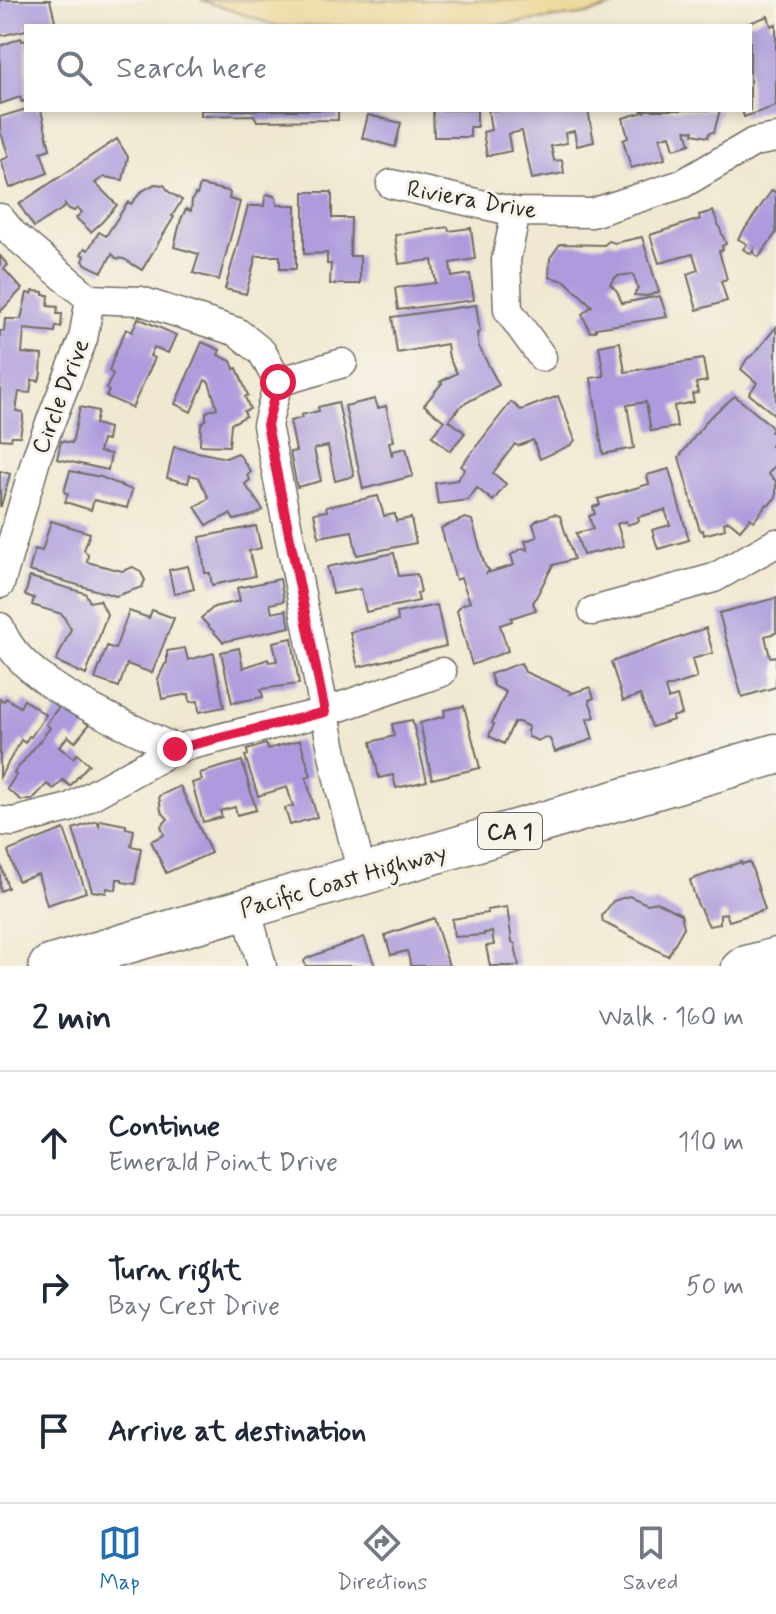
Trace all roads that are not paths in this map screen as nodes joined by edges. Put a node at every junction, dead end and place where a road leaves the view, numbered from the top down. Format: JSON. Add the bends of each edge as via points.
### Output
{"nodes":[{"id":1,"x":776,"y":138,"type":"edge"},
{"id":2,"x":391,"y":184,"type":"dead end"},
{"id":3,"x":516,"y":212,"type":"junction"},
{"id":4,"x":0,"y":218,"type":"edge"},
{"id":5,"x":90,"y":299,"type":"junction"},
{"id":6,"x":542,"y":357,"type":"dead end"},
{"id":7,"x":343,"y":363,"type":"dead end"},
{"id":8,"x":278,"y":382,"type":"junction"},
{"id":9,"x":776,"y":543,"type":"edge"},
{"id":10,"x":0,"y":584,"type":"edge"},
{"id":11,"x":593,"y":611,"type":"dead end"},
{"id":12,"x":0,"y":627,"type":"edge"},
{"id":13,"x":442,"y":672,"type":"dead end"},
{"id":14,"x":325,"y":712,"type":"junction"},
{"id":15,"x":175,"y":749,"type":"junction"},
{"id":16,"x":776,"y":754,"type":"edge"},
{"id":17,"x":0,"y":821,"type":"edge"},
{"id":18,"x":362,"y":874,"type":"junction"},
{"id":19,"x":246,"y":908,"type":"junction"},
{"id":20,"x":776,"y":952,"type":"edge"},
{"id":21,"x":49,"y":966,"type":"edge"},
{"id":22,"x":262,"y":966,"type":"edge"},
{"id":23,"x":736,"y":966,"type":"edge"}],
"edges":[{"from":1,"to":3,"type":"street","name":"Riviera Drive","via":[[754,142],[682,184],[592,213]]},
{"from":2,"to":3,"type":"street","name":"Riviera Drive"},
{"from":3,"to":6,"type":"street","via":[[506,260],[508,310]]},
{"from":4,"to":5,"type":"street"},
{"from":5,"to":8,"type":"street","via":[[141,301],[237,332],[262,352]]},
{"from":5,"to":10,"type":"street","name":"Circle Drive","via":[[83,339],[37,456]]},
{"from":7,"to":8,"type":"street"},
{"from":8,"to":14,"type":"street","via":[[267,425]]},
{"from":9,"to":11,"type":"street","via":[[714,578]]},
{"from":12,"to":15,"type":"street","via":[[15,655],[44,682]]},
{"from":13,"to":14,"type":"street"},
{"from":14,"to":15,"type":"street"},
{"from":14,"to":18,"type":"street"},
{"from":15,"to":17,"type":"street","via":[[69,808]]},
{"from":16,"to":18,"type":"highway","name":"Pacific Coast Highway","number":"CA 1"},
{"from":18,"to":19,"type":"highway","name":"Pacific Coast Highway","number":"CA 1"},
{"from":19,"to":21,"type":"highway","name":"Pacific Coast Highway","number":"CA 1"},
{"from":19,"to":22,"type":"street"},
{"from":20,"to":23,"type":"street"}]}
